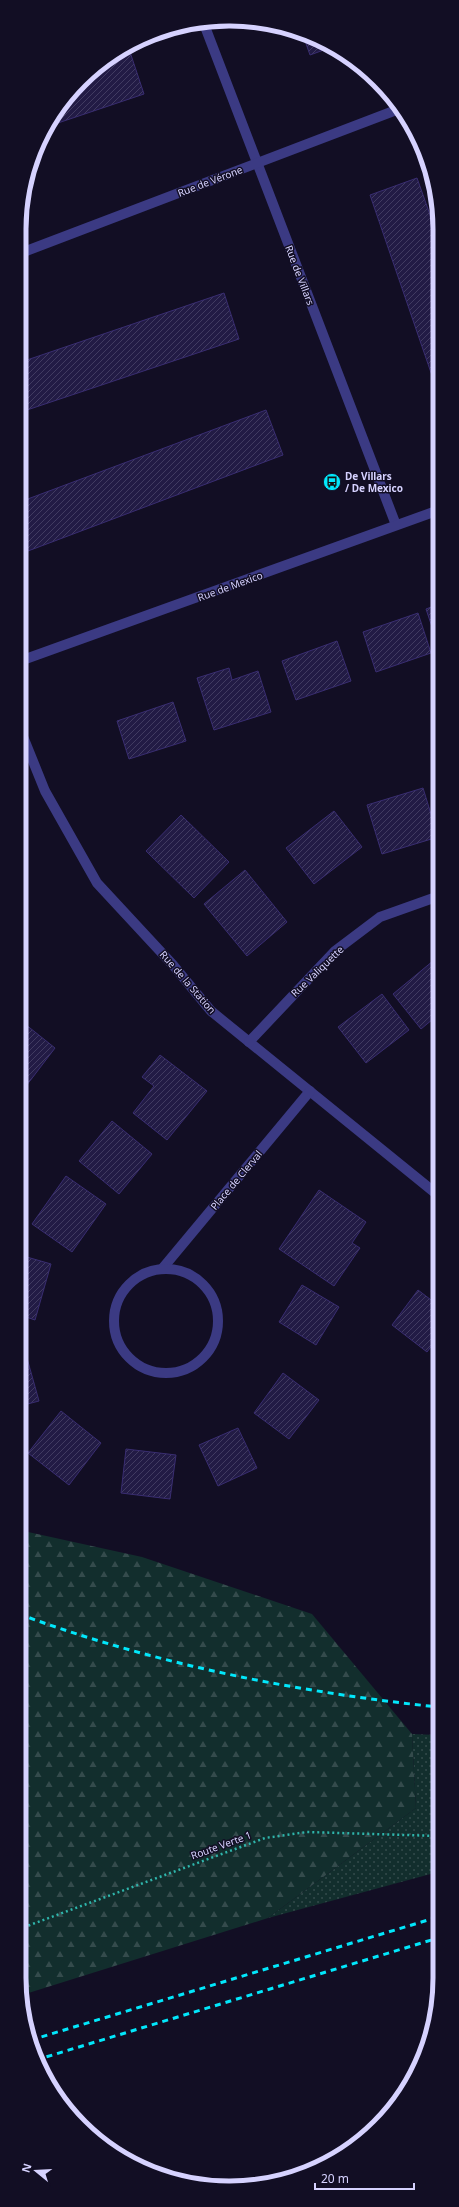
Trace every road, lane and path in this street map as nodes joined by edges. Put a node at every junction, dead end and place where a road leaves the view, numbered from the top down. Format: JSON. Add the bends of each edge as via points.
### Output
{"nodes":[{"id":1,"x":205,"y":28,"type":"edge"},
{"id":2,"x":395,"y":111,"type":"edge"},
{"id":3,"x":257,"y":163,"type":"junction"},
{"id":4,"x":26,"y":251,"type":"edge"},
{"id":5,"x":433,"y":512,"type":"edge"},
{"id":6,"x":396,"y":525,"type":"junction"},
{"id":7,"x":26,"y":660,"type":"edge"},
{"id":8,"x":26,"y":744,"type":"edge"},
{"id":9,"x":433,"y":898,"type":"edge"},
{"id":10,"x":249,"y":1042,"type":"junction"},
{"id":11,"x":310,"y":1091,"type":"junction"},
{"id":12,"x":433,"y":1191,"type":"edge"},
{"id":13,"x":162,"y":1269,"type":"junction"},
{"id":14,"x":433,"y":1836,"type":"edge"},
{"id":15,"x":26,"y":1927,"type":"edge"}],
"edges":[{"from":1,"to":3,"type":"street","name":"Rue de Villars"},
{"from":2,"to":3,"type":"street","name":"Rue de Vérone"},
{"from":3,"to":4,"type":"street","name":"Rue de Vérone"},
{"from":3,"to":6,"type":"street","name":"Rue de Villars"},
{"from":5,"to":6,"type":"street","name":"Rue de Mexico"},
{"from":6,"to":7,"type":"street","name":"Rue de Mexico"},
{"from":8,"to":10,"type":"street","name":"Rue de la Station","via":[[45,791],[97,883],[173,965],[211,1011]]},
{"from":9,"to":10,"type":"street","name":"Rue Valiquette","via":[[380,917],[335,951]]},
{"from":10,"to":11,"type":"street","name":"Rue de la Station"},
{"from":11,"to":12,"type":"street","name":"Rue de la Station"},
{"from":11,"to":13,"type":"street","name":"Place de Clerval"},
{"from":13,"to":13,"type":"street","via":[[144,1274],[130,1284],[120,1298],[114,1316],[116,1333],[122,1350],[135,1363],[151,1371],[184,1371],[210,1350],[216,1335],[218,1318],[215,1302],[207,1288],[194,1276],[179,1270]]},
{"from":14,"to":15,"type":"path","name":"Route Verte 1","via":[[306,1832],[265,1838]]}]}
